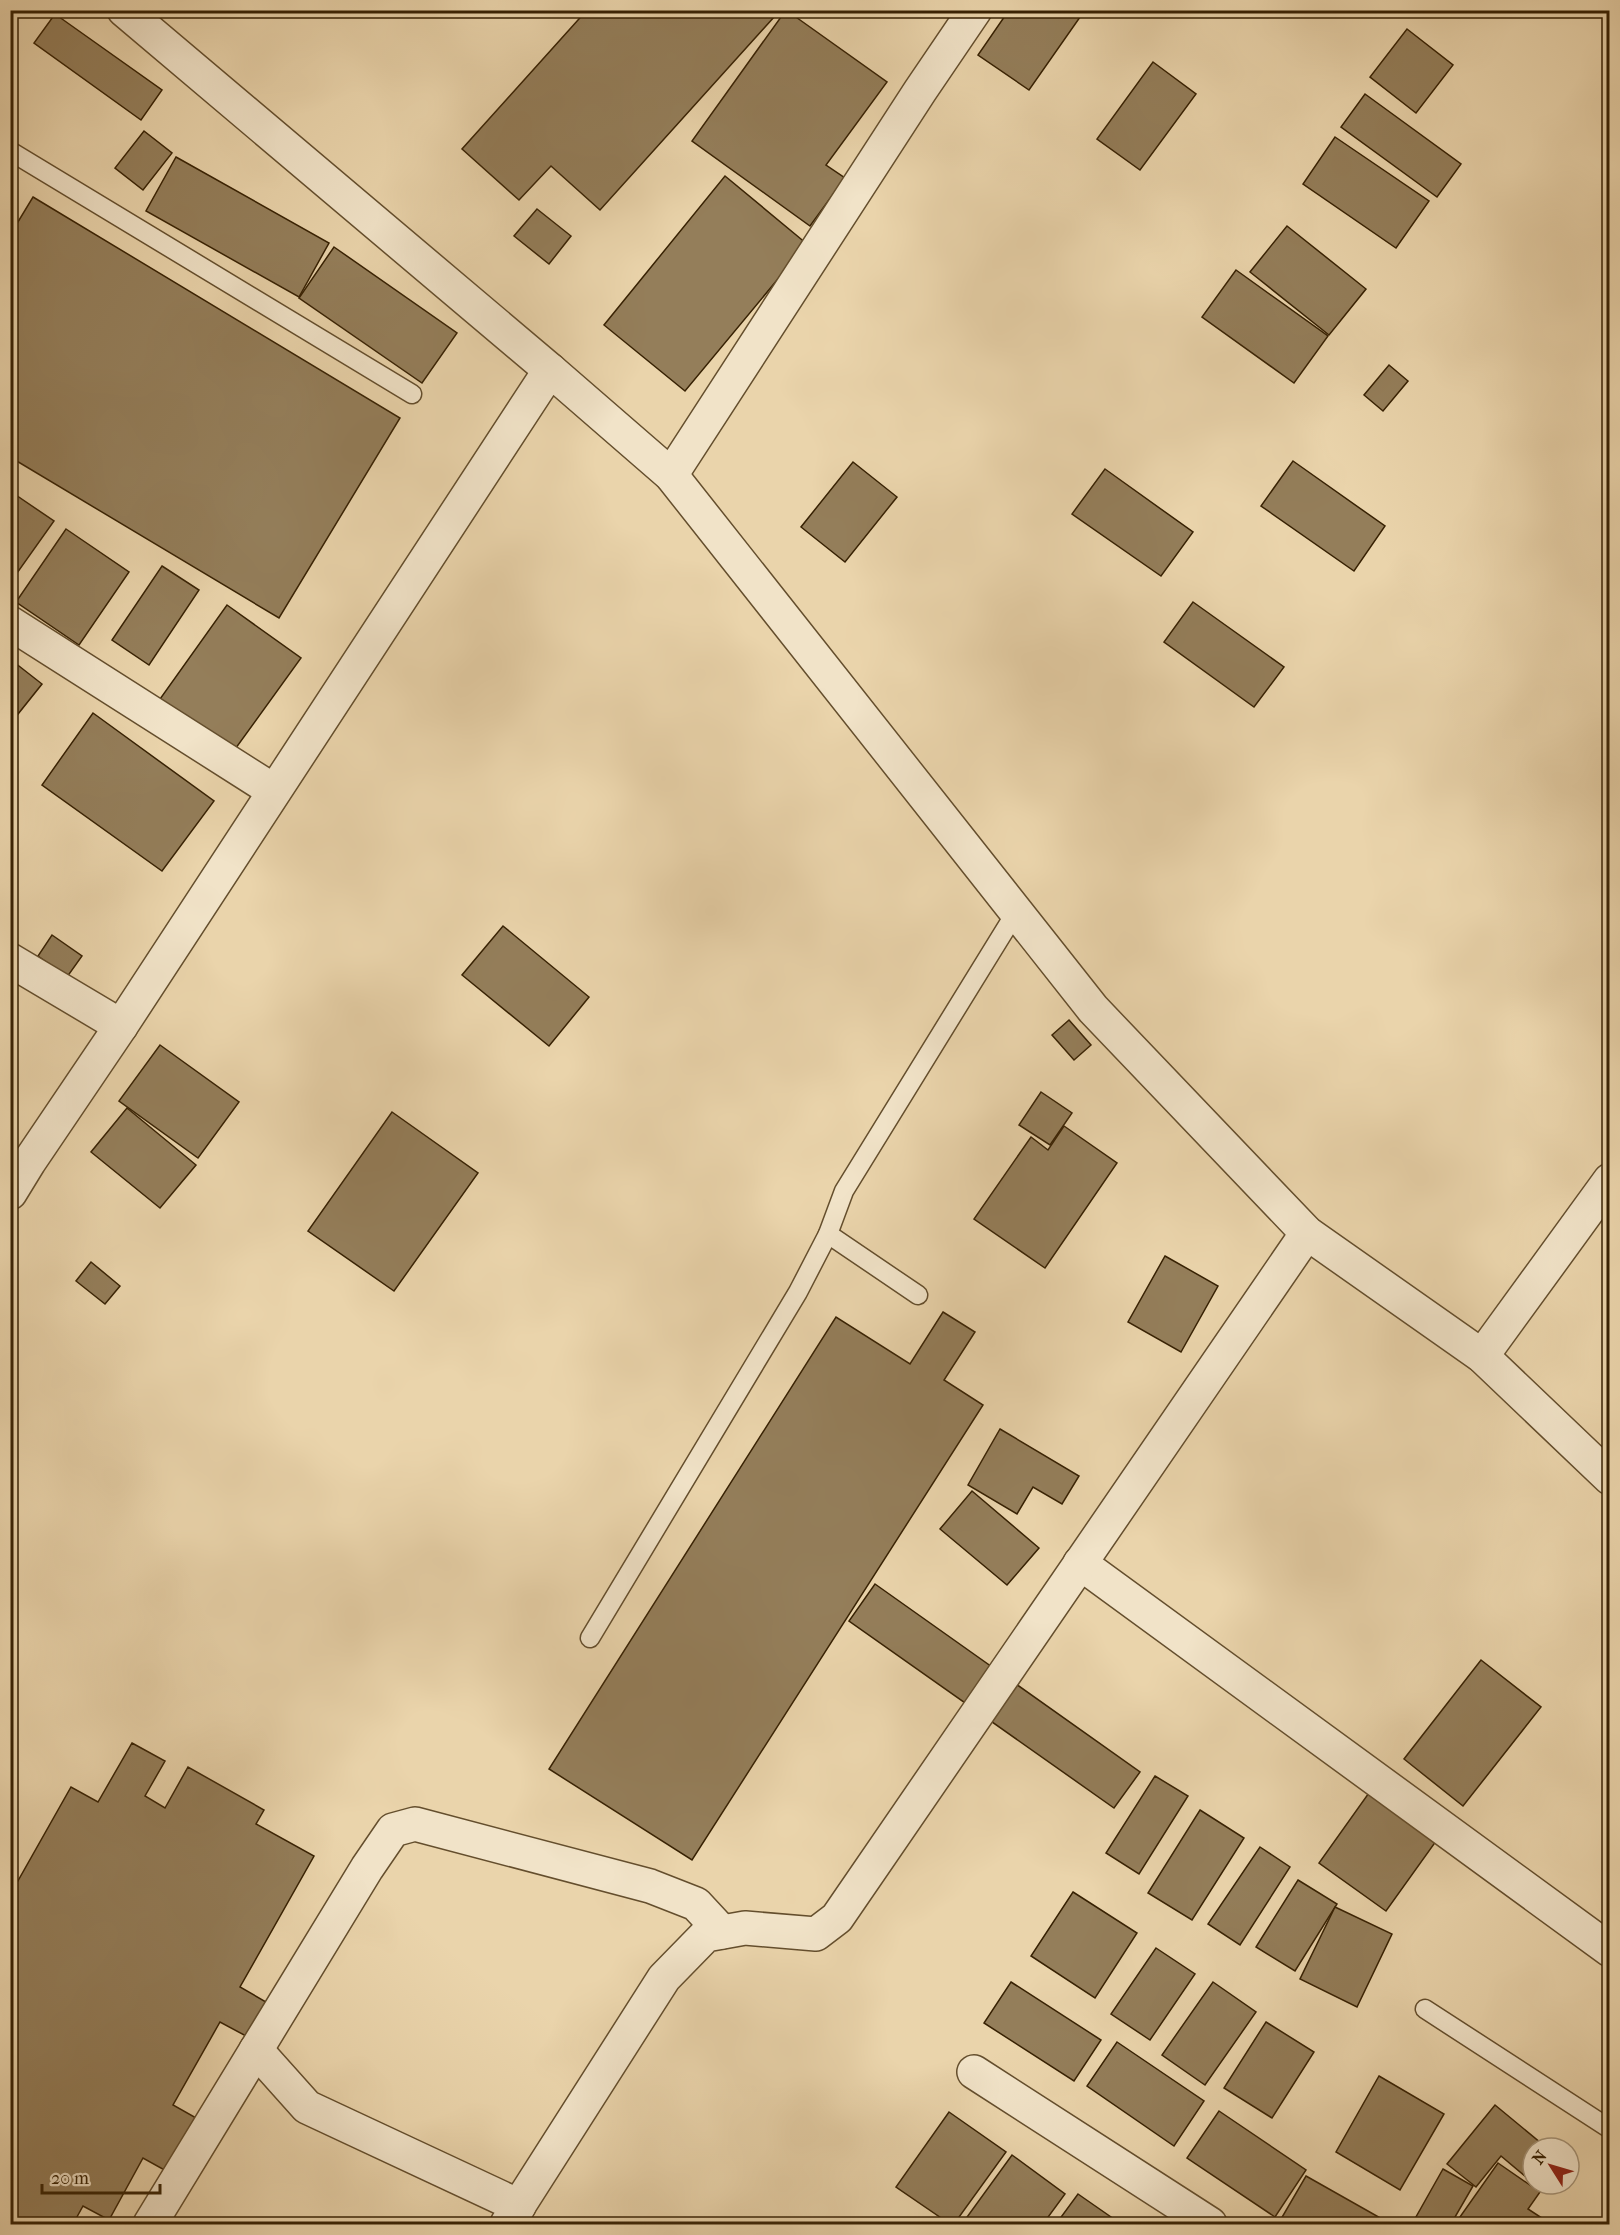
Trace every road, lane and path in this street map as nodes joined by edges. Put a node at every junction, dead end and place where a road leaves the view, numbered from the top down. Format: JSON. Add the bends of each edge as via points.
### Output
{"nodes":[{"id":1,"x":124,"y":10,"type":"edge"},
{"id":2,"x":975,"y":10,"type":"edge"},
{"id":3,"x":10,"y":151,"type":"edge"},
{"id":4,"x":550,"y":370,"type":"junction"},
{"id":5,"x":412,"y":394,"type":"dead end"},
{"id":6,"x":671,"y":475,"type":"junction"},
{"id":7,"x":10,"y":623,"type":"edge"},
{"id":8,"x":274,"y":791,"type":"junction"},
{"id":9,"x":1016,"y":912,"type":"junction"},
{"id":10,"x":10,"y":960,"type":"edge"},
{"id":11,"x":121,"y":1026,"type":"junction"},
{"id":12,"x":1610,"y":1180,"type":"edge"},
{"id":13,"x":10,"y":1193,"type":"edge"},
{"id":14,"x":1307,"y":1233,"type":"junction"},
{"id":15,"x":828,"y":1234,"type":"junction"},
{"id":16,"x":918,"y":1294,"type":"dead end"},
{"id":17,"x":1482,"y":1356,"type":"junction"},
{"id":18,"x":1610,"y":1478,"type":"edge"},
{"id":19,"x":1080,"y":1563,"type":"junction"},
{"id":20,"x":590,"y":1638,"type":"dead end"},
{"id":21,"x":722,"y":1932,"type":"junction"},
{"id":22,"x":1610,"y":1950,"type":"edge"},
{"id":23,"x":1425,"y":2009,"type":"dead end"},
{"id":24,"x":256,"y":2050,"type":"junction"},
{"id":25,"x":974,"y":2072,"type":"dead end"},
{"id":26,"x":1610,"y":2129,"type":"edge"},
{"id":27,"x":513,"y":2215,"type":"edge"},
{"id":28,"x":150,"y":2224,"type":"edge"},
{"id":29,"x":1210,"y":2224,"type":"edge"}],
"edges":[{"from":1,"to":4,"type":"street"},
{"from":2,"to":6,"type":"street"},
{"from":3,"to":5,"type":"lane"},
{"from":4,"to":6,"type":"street"},
{"from":4,"to":8,"type":"street"},
{"from":6,"to":9,"type":"street"},
{"from":7,"to":8,"type":"street"},
{"from":8,"to":11,"type":"street"},
{"from":9,"to":14,"type":"street","via":[[1093,1009]]},
{"from":9,"to":15,"type":"lane","via":[[844,1191]]},
{"from":10,"to":11,"type":"street"},
{"from":11,"to":13,"type":"street"},
{"from":12,"to":17,"type":"street"},
{"from":14,"to":17,"type":"street"},
{"from":14,"to":19,"type":"street"},
{"from":15,"to":16,"type":"lane"},
{"from":15,"to":20,"type":"lane","via":[[798,1292]]},
{"from":17,"to":18,"type":"street"},
{"from":19,"to":21,"type":"street","via":[[837,1918],[816,1934],[745,1928]]},
{"from":19,"to":22,"type":"street"},
{"from":21,"to":24,"type":"street","via":[[696,1904],[650,1886],[415,1824],[393,1830]]},
{"from":21,"to":27,"type":"street","via":[[706,1935],[664,1978]]},
{"from":23,"to":26,"type":"lane"},
{"from":24,"to":27,"type":"street","via":[[307,2107]]},
{"from":24,"to":28,"type":"street"},
{"from":25,"to":29,"type":"street"}]}
